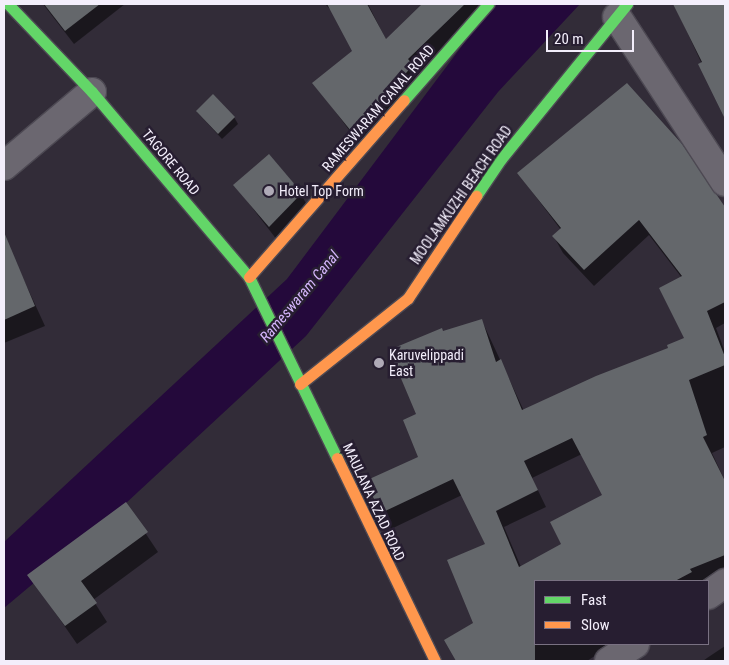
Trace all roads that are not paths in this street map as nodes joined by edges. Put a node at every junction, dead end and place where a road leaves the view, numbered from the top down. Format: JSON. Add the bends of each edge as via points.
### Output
{"nodes":[{"id":1,"x":8,"y":4,"type":"edge"},
{"id":2,"x":488,"y":4,"type":"edge"},
{"id":3,"x":622,"y":10,"type":"edge"},
{"id":4,"x":92,"y":92,"type":"junction"},
{"id":5,"x":4,"y":166,"type":"edge"},
{"id":6,"x":725,"y":182,"type":"edge"},
{"id":7,"x":251,"y":281,"type":"junction"},
{"id":8,"x":289,"y":354,"type":"joint"},
{"id":9,"x":300,"y":384,"type":"junction"},
{"id":10,"x":725,"y":583,"type":"edge"},
{"id":11,"x":709,"y":594,"type":"edge"},
{"id":12,"x":633,"y":645,"type":"edge"},
{"id":13,"x":435,"y":661,"type":"edge"},
{"id":14,"x":609,"y":661,"type":"edge"}],
"edges":[{"from":1,"to":4,"type":"street","name":"TAGORE ROAD"},
{"from":2,"to":7,"type":"street","name":"RAMESWARAM CANAL ROAD"},
{"from":3,"to":6,"type":"street"},
{"from":3,"to":9,"type":"street","name":"MOOLAMKUZHI BEACH ROAD","via":[[501,159],[408,298]]},
{"from":4,"to":5,"type":"street"},
{"from":4,"to":7,"type":"street","name":"TAGORE ROAD"},
{"from":7,"to":8,"type":"street","name":"TAGORE ROAD"},
{"from":8,"to":9,"type":"street","name":"MAULANA AZAD ROAD"},
{"from":9,"to":13,"type":"street","name":"MAULANA AZAD ROAD"},
{"from":10,"to":11,"type":"street"},
{"from":12,"to":14,"type":"street"}]}
